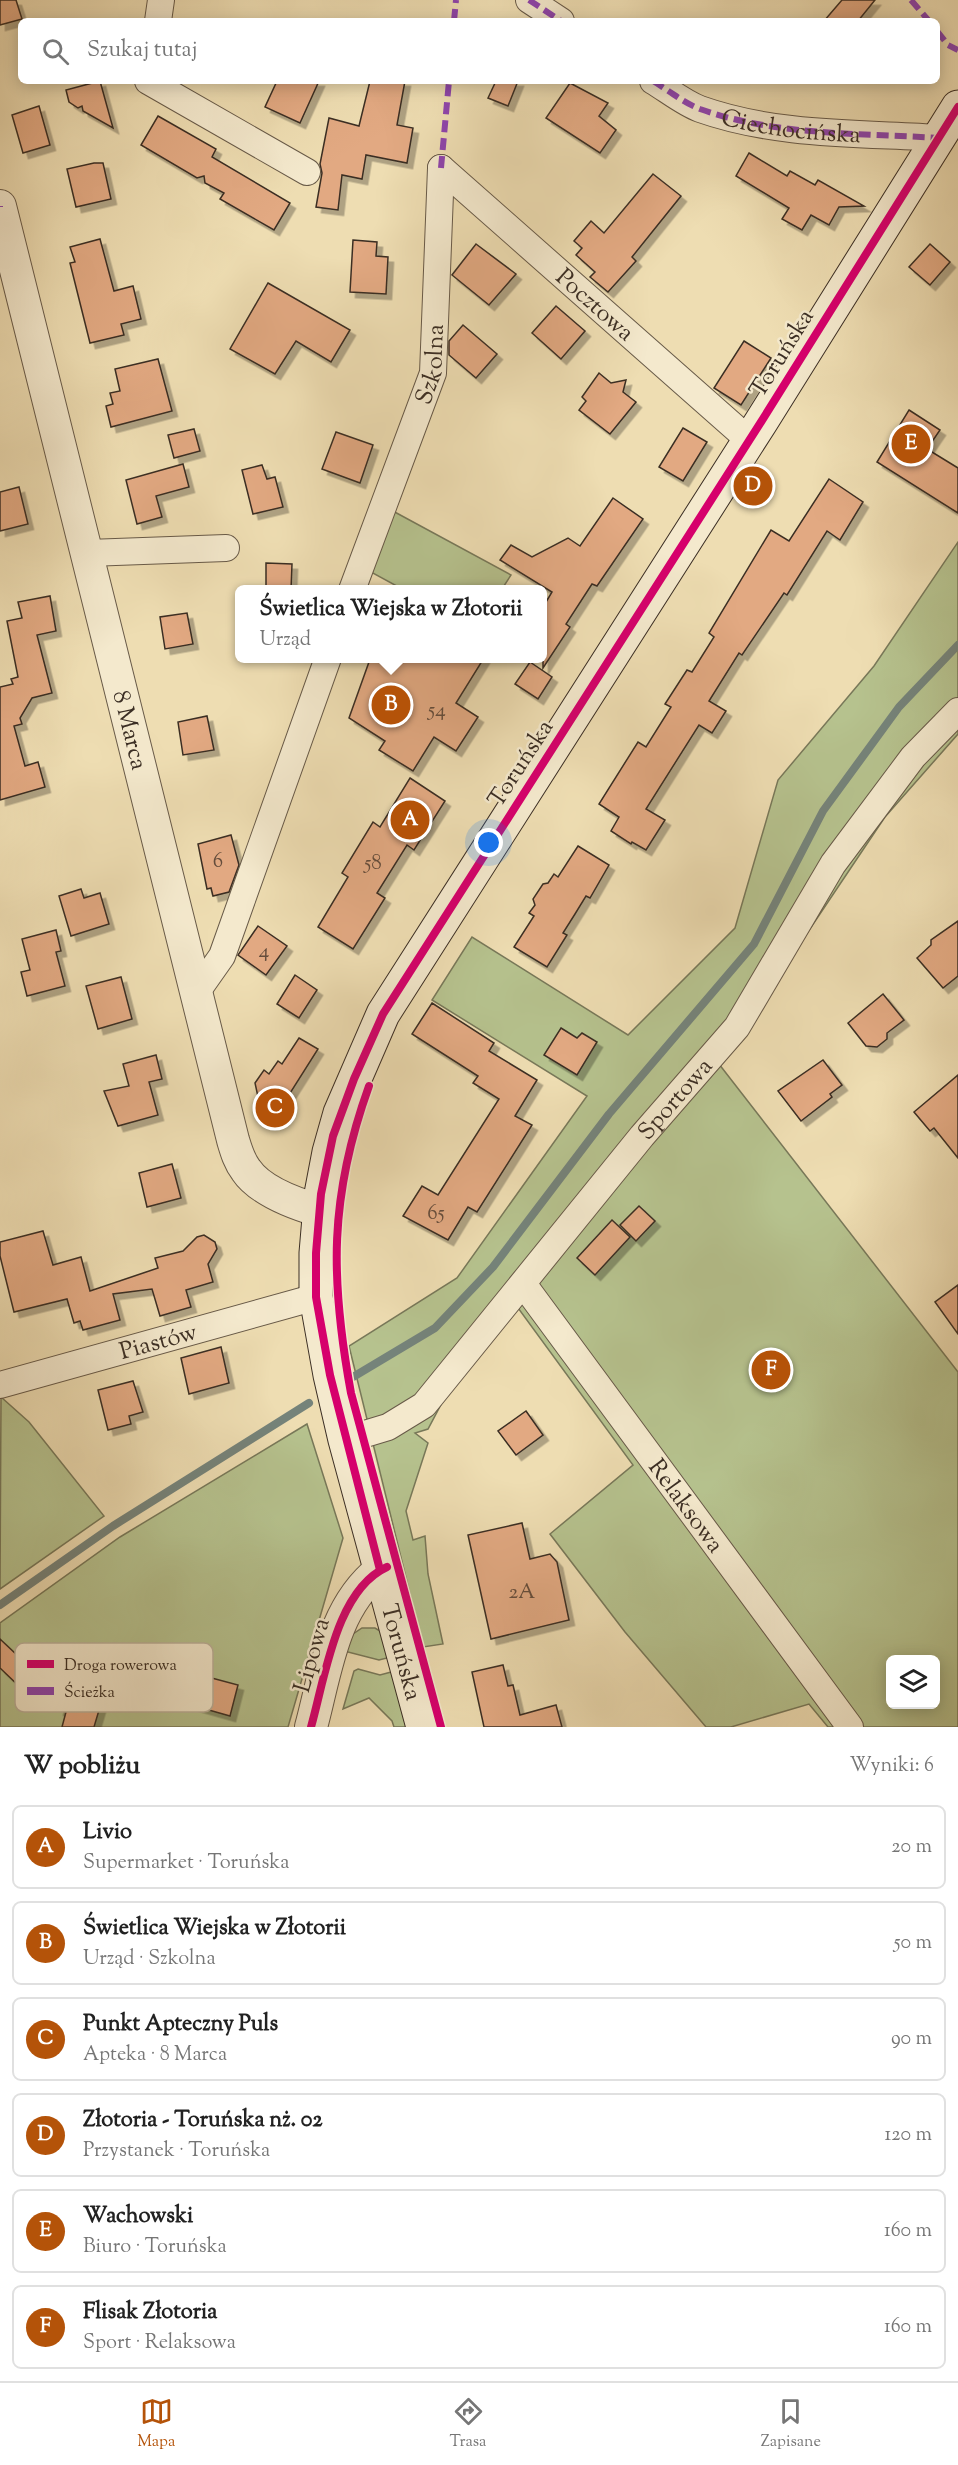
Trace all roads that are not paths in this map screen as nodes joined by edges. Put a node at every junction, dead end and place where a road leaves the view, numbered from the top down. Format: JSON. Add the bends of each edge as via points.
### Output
{"nodes":[{"id":1,"x":161,"y":0,"type":"edge"},
{"id":2,"x":529,"y":0,"type":"edge"},
{"id":3,"x":158,"y":18,"type":"edge"},
{"id":4,"x":556,"y":18,"type":"edge"},
{"id":5,"x":153,"y":84,"type":"edge"},
{"id":6,"x":658,"y":84,"type":"edge"},
{"id":7,"x":958,"y":106,"type":"edge"},
{"id":8,"x":940,"y":138,"type":"junction"},
{"id":9,"x":441,"y":168,"type":"joint"},
{"id":10,"x":307,"y":171,"type":"dead end"},
{"id":11,"x":0,"y":206,"type":"edge"},
{"id":12,"x":749,"y":440,"type":"junction"},
{"id":13,"x":226,"y":548,"type":"dead end"},
{"id":14,"x":88,"y":553,"type":"junction"},
{"id":15,"x":354,"y":585,"type":"edge"},
{"id":16,"x":326,"y":663,"type":"edge"},
{"id":17,"x":958,"y":711,"type":"edge"},
{"id":18,"x":196,"y":993,"type":"junction"},
{"id":19,"x":320,"y":1211,"type":"junction"},
{"id":20,"x":524,"y":1285,"type":"junction"},
{"id":21,"x":316,"y":1297,"type":"junction"},
{"id":22,"x":0,"y":1385,"type":"edge"},
{"id":23,"x":345,"y":1440,"type":"junction"},
{"id":24,"x":380,"y":1570,"type":"junction"},
{"id":25,"x":311,"y":1727,"type":"edge"},
{"id":26,"x":423,"y":1727,"type":"edge"},
{"id":27,"x":850,"y":1727,"type":"edge"}],
"edges":[{"from":1,"to":3,"type":"street"},
{"from":2,"to":4,"type":"street"},
{"from":5,"to":10,"type":"street"},
{"from":6,"to":8,"type":"street","name":"Ciechocińska","via":[[698,108],[793,130]]},
{"from":7,"to":8,"type":"main road","name":"Toruńska"},
{"from":8,"to":12,"type":"main road","name":"Toruńska"},
{"from":9,"to":12,"type":"street","name":"Pocztowa"},
{"from":9,"to":15,"type":"street","name":"Szkolna","via":[[433,373]]},
{"from":11,"to":14,"type":"street","name":"8 Marca"},
{"from":12,"to":19,"type":"main road","name":"Toruńska","via":[[383,1014],[340,1113]]},
{"from":13,"to":14,"type":"street"},
{"from":14,"to":18,"type":"street","name":"8 Marca"},
{"from":16,"to":18,"type":"street","via":[[222,956]]},
{"from":17,"to":20,"type":"street","name":"Sportowa","via":[[913,757],[833,864],[738,1027],[642,1136]]},
{"from":18,"to":19,"type":"street","name":"8 Marca","via":[[244,1169],[264,1187]]},
{"from":19,"to":21,"type":"main road","name":"Toruńska"},
{"from":20,"to":23,"type":"street","name":"Sportowa","via":[[424,1405],[388,1427]]},
{"from":20,"to":27,"type":"street","name":"Relaksowa"},
{"from":21,"to":22,"type":"street","name":"Piastów"},
{"from":21,"to":23,"type":"main road","name":"Toruńska"},
{"from":23,"to":24,"type":"main road","name":"Toruńska"},
{"from":24,"to":25,"type":"street","name":"Lipowa","via":[[354,1596],[340,1619]]},
{"from":24,"to":26,"type":"main road","name":"Toruńska"}]}
